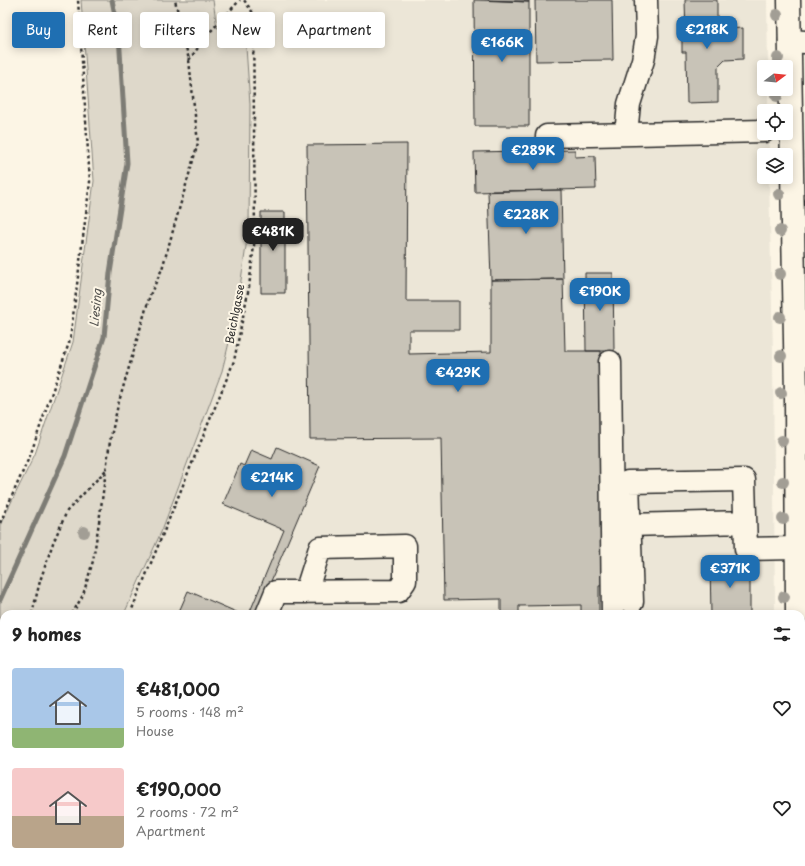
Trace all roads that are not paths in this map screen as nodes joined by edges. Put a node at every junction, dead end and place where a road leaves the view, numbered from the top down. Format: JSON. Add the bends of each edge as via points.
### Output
{"nodes":[{"id":1,"x":646,"y":0,"type":"edge"},
{"id":2,"x":789,"y":0,"type":"edge"},
{"id":3,"x":798,"y":41,"type":"edge"},
{"id":4,"x":792,"y":104,"type":"edge"},
{"id":5,"x":757,"y":131,"type":"edge"},
{"id":6,"x":626,"y":134,"type":"junction"},
{"id":7,"x":547,"y":136,"type":"dead end"},
{"id":8,"x":789,"y":140,"type":"edge"},
{"id":9,"x":610,"y":362,"type":"dead end"},
{"id":10,"x":801,"y":396,"type":"edge"},
{"id":11,"x":745,"y":522,"type":"junction"},
{"id":12,"x":629,"y":525,"type":"junction"},
{"id":13,"x":797,"y":548,"type":"junction"},
{"id":14,"x":306,"y":592,"type":"dead end"},
{"id":15,"x":632,"y":602,"type":"dead end"},
{"id":16,"x":269,"y":610,"type":"edge"},
{"id":17,"x":613,"y":610,"type":"edge"},
{"id":18,"x":797,"y":610,"type":"edge"}],
"edges":[{"from":1,"to":6,"type":"main road","via":[[646,42],[629,104]]},
{"from":2,"to":3,"type":"main road"},
{"from":3,"to":4,"type":"main road"},
{"from":5,"to":6,"type":"main road"},
{"from":6,"to":7,"type":"main road"},
{"from":8,"to":10,"type":"main road"},
{"from":9,"to":17,"type":"main road"},
{"from":10,"to":13,"type":"main road"},
{"from":11,"to":12,"type":"main road"},
{"from":11,"to":12,"type":"main road","via":[[744,480],[628,482]]},
{"from":11,"to":13,"type":"main road","via":[[746,549]]},
{"from":12,"to":15,"type":"main road"},
{"from":13,"to":18,"type":"main road"},
{"from":14,"to":16,"type":"main road","via":[[276,592]]}]}
